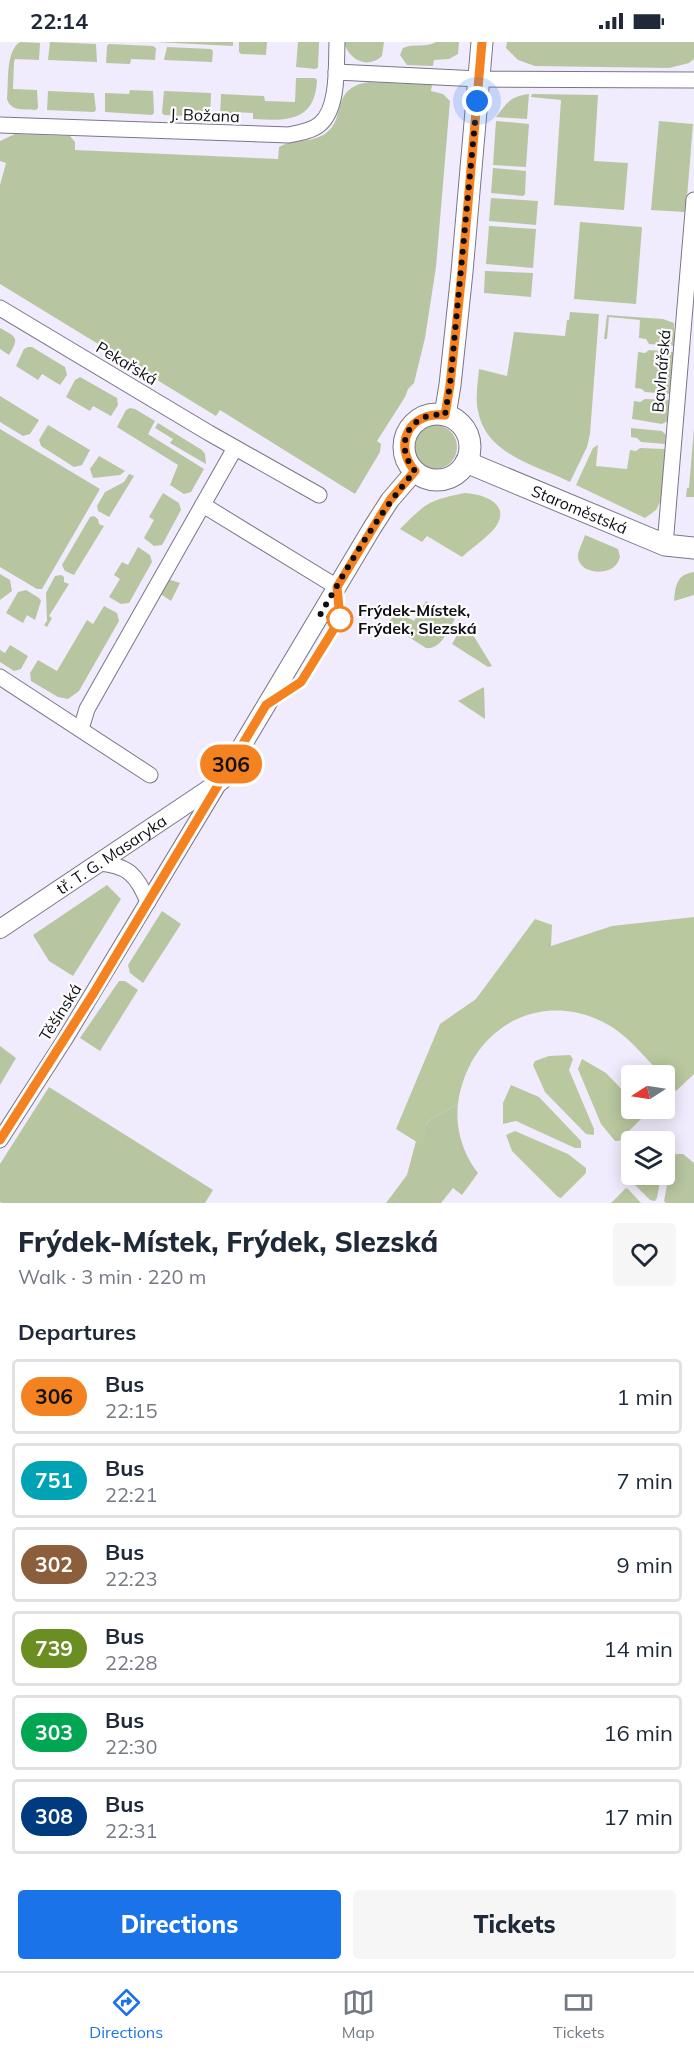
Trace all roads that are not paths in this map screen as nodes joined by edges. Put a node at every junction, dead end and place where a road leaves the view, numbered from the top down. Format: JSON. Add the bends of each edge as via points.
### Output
{"nodes":[{"id":1,"x":337,"y":42,"type":"edge"},
{"id":2,"x":482,"y":42,"type":"edge"},
{"id":3,"x":336,"y":72,"type":"junction"},
{"id":4,"x":479,"y":79,"type":"junction"},
{"id":5,"x":694,"y":80,"type":"edge"},
{"id":6,"x":0,"y":125,"type":"edge"},
{"id":7,"x":694,"y":200,"type":"edge"},
{"id":8,"x":0,"y":308,"type":"edge"},
{"id":9,"x":445,"y":415,"type":"junction"},
{"id":10,"x":235,"y":448,"type":"junction"},
{"id":11,"x":466,"y":462,"type":"junction"},
{"id":12,"x":415,"y":471,"type":"junction"},
{"id":13,"x":319,"y":495,"type":"dead end"},
{"id":14,"x":203,"y":506,"type":"junction"},
{"id":15,"x":665,"y":546,"type":"junction"},
{"id":16,"x":694,"y":548,"type":"edge"},
{"id":17,"x":337,"y":587,"type":"junction"},
{"id":18,"x":0,"y":677,"type":"edge"},
{"id":19,"x":81,"y":729,"type":"junction"},
{"id":20,"x":150,"y":775,"type":"dead end"},
{"id":21,"x":221,"y":781,"type":"junction"},
{"id":22,"x":98,"y":863,"type":"junction"},
{"id":23,"x":148,"y":902,"type":"junction"},
{"id":24,"x":0,"y":928,"type":"edge"},
{"id":25,"x":0,"y":1140,"type":"edge"}],
"edges":[{"from":1,"to":3,"type":"street","name":"J. Božana"},
{"from":2,"to":4,"type":"main road"},
{"from":3,"to":4,"type":"street"},
{"from":3,"to":6,"type":"street","name":"J. Božana","via":[[334,99],[327,117],[316,127],[289,135]]},
{"from":4,"to":5,"type":"street"},
{"from":4,"to":9,"type":"main road"},
{"from":7,"to":15,"type":"street","name":"Bavlnářská"},
{"from":8,"to":10,"type":"street","name":"Pekařská"},
{"from":9,"to":11,"type":"main road","via":[[467,434]]},
{"from":9,"to":12,"type":"main road","via":[[417,420],[406,436],[405,455]]},
{"from":10,"to":13,"type":"street","name":"Pekařská"},
{"from":10,"to":14,"type":"street"},
{"from":11,"to":12,"type":"main road","via":[[443,480],[423,477]]},
{"from":11,"to":15,"type":"main road","name":"Staroměstská"},
{"from":12,"to":17,"type":"street","via":[[390,500]]},
{"from":14,"to":17,"type":"street"},
{"from":14,"to":19,"type":"street","via":[[87,709]]},
{"from":15,"to":16,"type":"main road","name":"Staroměstská"},
{"from":17,"to":21,"type":"street"},
{"from":18,"to":19,"type":"street"},
{"from":19,"to":20,"type":"street"},
{"from":21,"to":22,"type":"street","name":"tř. T. G. Masaryka"},
{"from":21,"to":23,"type":"street","name":"Těšínská"},
{"from":22,"to":23,"type":"street","via":[[128,870],[141,885]]},
{"from":22,"to":24,"type":"street","name":"tř. T. G. Masaryka"},
{"from":23,"to":25,"type":"street","name":"Těšínská"}]}
